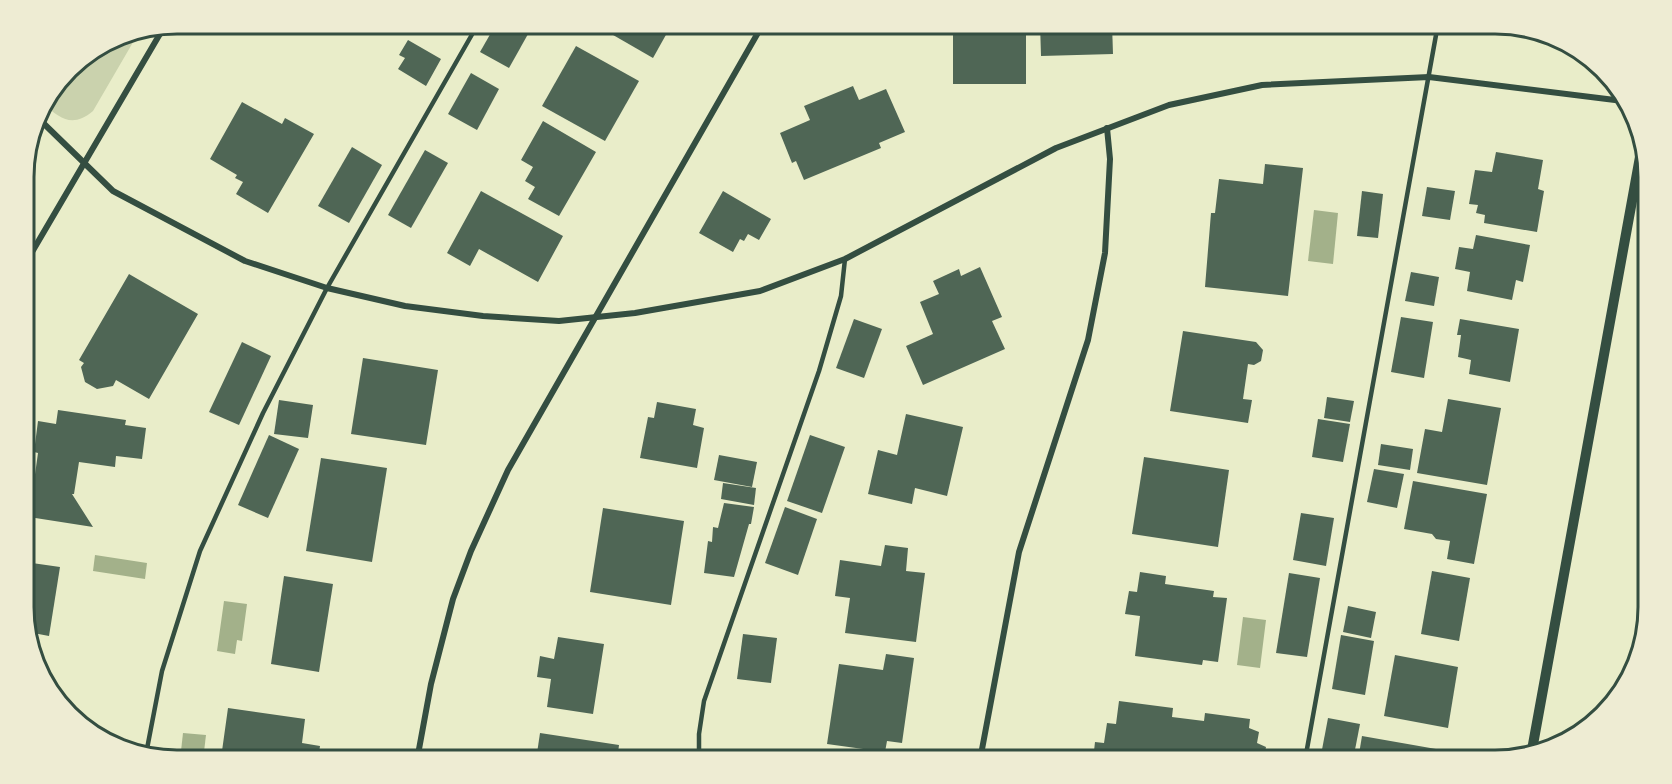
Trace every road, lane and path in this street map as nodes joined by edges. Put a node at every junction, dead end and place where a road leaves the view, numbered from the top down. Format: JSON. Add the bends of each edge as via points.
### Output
{"nodes":[{"id":1,"x":1436,"y":34,"type":"edge"},
{"id":2,"x":472,"y":35,"type":"edge"},
{"id":3,"x":757,"y":35,"type":"edge"},
{"id":4,"x":159,"y":36,"type":"edge"},
{"id":5,"x":1429,"y":77,"type":"junction"},
{"id":6,"x":1614,"y":100,"type":"edge"},
{"id":7,"x":45,"y":124,"type":"edge"},
{"id":8,"x":1107,"y":128,"type":"junction"},
{"id":9,"x":83,"y":162,"type":"junction"},
{"id":10,"x":1637,"y":172,"type":"edge"},
{"id":11,"x":35,"y":247,"type":"edge"},
{"id":12,"x":845,"y":259,"type":"junction"},
{"id":13,"x":327,"y":288,"type":"junction"},
{"id":14,"x":597,"y":317,"type":"junction"},
{"id":15,"x":1533,"y":744,"type":"edge"},
{"id":16,"x":148,"y":746,"type":"edge"},
{"id":17,"x":982,"y":749,"type":"edge"},
{"id":18,"x":1307,"y":749,"type":"edge"},
{"id":19,"x":419,"y":750,"type":"edge"},
{"id":20,"x":699,"y":750,"type":"edge"}],
"edges":[{"from":1,"to":5,"type":"lane"},
{"from":2,"to":13,"type":"lane"},
{"from":3,"to":14,"type":"street"},
{"from":4,"to":9,"type":"street"},
{"from":5,"to":6,"type":"street"},
{"from":5,"to":8,"type":"street","via":[[1262,85],[1169,105]]},
{"from":5,"to":18,"type":"lane"},
{"from":7,"to":9,"type":"street"},
{"from":8,"to":12,"type":"street","via":[[1056,148]]},
{"from":8,"to":17,"type":"street","via":[[1110,159],[1106,253],[1088,340],[1019,552]]},
{"from":9,"to":11,"type":"street"},
{"from":9,"to":13,"type":"street","via":[[113,191],[245,261]]},
{"from":10,"to":15,"type":"street"},
{"from":12,"to":14,"type":"street","via":[[760,291]]},
{"from":12,"to":20,"type":"lane","via":[[841,296],[819,371],[704,701]]},
{"from":13,"to":14,"type":"street","via":[[405,306],[483,316],[559,321]]},
{"from":13,"to":16,"type":"lane","via":[[263,413],[200,551],[162,672]]},
{"from":14,"to":19,"type":"street","via":[[508,470],[471,551],[453,599]]}]}
